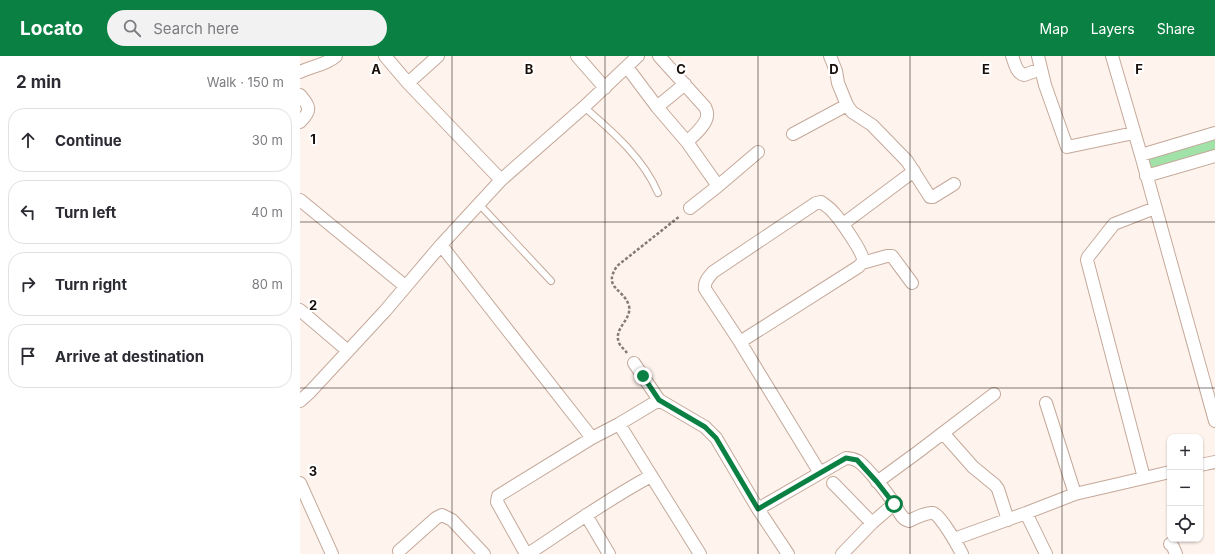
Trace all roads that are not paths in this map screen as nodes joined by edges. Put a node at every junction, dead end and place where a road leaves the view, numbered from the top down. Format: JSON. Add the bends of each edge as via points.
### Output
{"nodes":[{"id":1,"x":336,"y":56,"type":"edge"},
{"id":2,"x":385,"y":56,"type":"edge"},
{"id":3,"x":438,"y":56,"type":"edge"},
{"id":4,"x":577,"y":56,"type":"edge"},
{"id":5,"x":638,"y":56,"type":"edge"},
{"id":6,"x":659,"y":56,"type":"edge"},
{"id":7,"x":830,"y":56,"type":"edge"},
{"id":8,"x":1012,"y":56,"type":"edge"},
{"id":9,"x":1038,"y":56,"type":"edge"},
{"id":10,"x":1112,"y":56,"type":"edge"},
{"id":11,"x":627,"y":68,"type":"junction"},
{"id":12,"x":1041,"y":68,"type":"junction"},
{"id":13,"x":300,"y":72,"type":"edge"},
{"id":14,"x":408,"y":83,"type":"junction"},
{"id":15,"x":685,"y":84,"type":"junction"},
{"id":16,"x":605,"y":88,"type":"junction"},
{"id":17,"x":300,"y":95,"type":"edge"},
{"id":18,"x":657,"y":106,"type":"junction"},
{"id":19,"x":847,"y":106,"type":"junction"},
{"id":20,"x":584,"y":107,"type":"junction"},
{"id":21,"x":300,"y":122,"type":"edge"},
{"id":22,"x":1134,"y":133,"type":"junction"},
{"id":23,"x":1215,"y":133,"type":"edge"},
{"id":24,"x":793,"y":134,"type":"dead end"},
{"id":25,"x":687,"y":142,"type":"junction"},
{"id":26,"x":758,"y":152,"type":"dead end"},
{"id":27,"x":1141,"y":155,"type":"junction"},
{"id":28,"x":1215,"y":156,"type":"edge"},
{"id":29,"x":914,"y":171,"type":"junction"},
{"id":30,"x":1146,"y":176,"type":"junction"},
{"id":31,"x":501,"y":180,"type":"junction"},
{"id":32,"x":954,"y":184,"type":"dead end"},
{"id":33,"x":718,"y":186,"type":"junction"},
{"id":34,"x":658,"y":193,"type":"dead end"},
{"id":35,"x":300,"y":200,"type":"edge"},
{"id":36,"x":479,"y":204,"type":"junction"},
{"id":37,"x":690,"y":208,"type":"road end"},
{"id":38,"x":1155,"y":208,"type":"junction"},
{"id":39,"x":843,"y":224,"type":"junction"},
{"id":40,"x":441,"y":245,"type":"junction"},
{"id":41,"x":862,"y":263,"type":"junction"},
{"id":42,"x":551,"y":281,"type":"dead end"},
{"id":43,"x":912,"y":282,"type":"dead end"},
{"id":44,"x":405,"y":286,"type":"junction"},
{"id":45,"x":300,"y":310,"type":"edge"},
{"id":46,"x":740,"y":342,"type":"junction"},
{"id":47,"x":348,"y":351,"type":"junction"},
{"id":48,"x":634,"y":364,"type":"road end"},
{"id":49,"x":994,"y":394,"type":"dead end"},
{"id":50,"x":659,"y":400,"type":"junction"},
{"id":51,"x":300,"y":401,"type":"edge"},
{"id":52,"x":1046,"y":403,"type":"dead end"},
{"id":53,"x":1215,"y":421,"type":"edge"},
{"id":54,"x":619,"y":424,"type":"junction"},
{"id":55,"x":943,"y":433,"type":"junction"},
{"id":56,"x":592,"y":438,"type":"junction"},
{"id":57,"x":1215,"y":462,"type":"edge"},
{"id":58,"x":1203,"y":464,"type":"edge"},
{"id":59,"x":820,"y":473,"type":"junction"},
{"id":60,"x":1167,"y":473,"type":"edge"},
{"id":61,"x":651,"y":476,"type":"junction"},
{"id":62,"x":1144,"y":478,"type":"junction"},
{"id":63,"x":877,"y":482,"type":"junction"},
{"id":64,"x":300,"y":483,"type":"edge"},
{"id":65,"x":833,"y":483,"type":"dead end"},
{"id":66,"x":1075,"y":494,"type":"junction"},
{"id":67,"x":894,"y":504,"type":"junction"},
{"id":68,"x":758,"y":509,"type":"junction"},
{"id":69,"x":1026,"y":513,"type":"junction"},
{"id":70,"x":586,"y":515,"type":"junction"},
{"id":71,"x":1008,"y":520,"type":"junction"},
{"id":72,"x":872,"y":523,"type":"junction"},
{"id":73,"x":954,"y":539,"type":"junction"},
{"id":74,"x":399,"y":551,"type":"dead end"},
{"id":75,"x":332,"y":554,"type":"edge"},
{"id":76,"x":484,"y":554,"type":"edge"},
{"id":77,"x":527,"y":554,"type":"edge"},
{"id":78,"x":609,"y":554,"type":"edge"},
{"id":79,"x":700,"y":554,"type":"edge"},
{"id":80,"x":788,"y":554,"type":"edge"},
{"id":81,"x":842,"y":554,"type":"edge"},
{"id":82,"x":962,"y":554,"type":"edge"},
{"id":83,"x":1046,"y":554,"type":"edge"}],
"edges":[{"from":1,"to":13,"type":"street"},
{"from":2,"to":14,"type":"street"},
{"from":3,"to":14,"type":"street"},
{"from":4,"to":16,"type":"street"},
{"from":5,"to":11,"type":"street"},
{"from":6,"to":15,"type":"street"},
{"from":7,"to":19,"type":"street"},
{"from":8,"to":12,"type":"street","via":[[1021,74]]},
{"from":9,"to":12,"type":"street"},
{"from":10,"to":22,"type":"street"},
{"from":11,"to":16,"type":"street"},
{"from":11,"to":18,"type":"street"},
{"from":12,"to":22,"type":"street","via":[[1067,147]]},
{"from":14,"to":31,"type":"street"},
{"from":15,"to":18,"type":"street"},
{"from":15,"to":25,"type":"street","via":[[705,107],[707,113],[705,122]]},
{"from":16,"to":20,"type":"street"},
{"from":17,"to":21,"type":"street","via":[[309,108]]},
{"from":18,"to":25,"type":"street"},
{"from":19,"to":24,"type":"street"},
{"from":19,"to":29,"type":"street","via":[[872,125]]},
{"from":20,"to":31,"type":"street"},
{"from":20,"to":34,"type":"lane","via":[[620,140],[639,162]]},
{"from":22,"to":27,"type":"street"},
{"from":23,"to":27,"type":"street"},
{"from":25,"to":33,"type":"street"},
{"from":26,"to":33,"type":"street"},
{"from":27,"to":30,"type":"street"},
{"from":28,"to":30,"type":"street"},
{"from":29,"to":32,"type":"street","via":[[930,197]]},
{"from":29,"to":39,"type":"street"},
{"from":30,"to":38,"type":"street"},
{"from":31,"to":36,"type":"street"},
{"from":33,"to":37,"type":"street"},
{"from":35,"to":44,"type":"street"},
{"from":36,"to":40,"type":"street"},
{"from":36,"to":42,"type":"lane"},
{"from":38,"to":53,"type":"street"},
{"from":38,"to":62,"type":"street","via":[[1114,224],[1087,260]]},
{"from":39,"to":41,"type":"street","via":[[861,254]]},
{"from":39,"to":46,"type":"street","via":[[826,205],[816,203],[708,277],[704,284],[705,289]]},
{"from":40,"to":44,"type":"street"},
{"from":40,"to":56,"type":"street"},
{"from":41,"to":43,"type":"street","via":[[892,256]]},
{"from":41,"to":46,"type":"street"},
{"from":44,"to":47,"type":"street"},
{"from":45,"to":47,"type":"street"},
{"from":46,"to":59,"type":"street"},
{"from":47,"to":51,"type":"street"},
{"from":48,"to":50,"type":"street"},
{"from":49,"to":55,"type":"street"},
{"from":50,"to":54,"type":"street"},
{"from":50,"to":68,"type":"street","via":[[705,427],[716,438]]},
{"from":52,"to":66,"type":"street"},
{"from":54,"to":56,"type":"street"},
{"from":54,"to":61,"type":"street"},
{"from":55,"to":63,"type":"street"},
{"from":55,"to":71,"type":"street","via":[[973,467],[998,489]]},
{"from":56,"to":77,"type":"street","via":[[498,496],[497,502]]},
{"from":57,"to":58,"type":"street"},
{"from":59,"to":63,"type":"street","via":[[846,458],[857,460]]},
{"from":59,"to":68,"type":"street"},
{"from":60,"to":62,"type":"street"},
{"from":61,"to":70,"type":"street"},
{"from":61,"to":79,"type":"street"},
{"from":62,"to":66,"type":"street"},
{"from":63,"to":67,"type":"street"},
{"from":64,"to":75,"type":"street"},
{"from":65,"to":72,"type":"street"},
{"from":66,"to":69,"type":"street"},
{"from":67,"to":72,"type":"street"},
{"from":67,"to":73,"type":"street","via":[[902,517],[909,521],[932,513],[937,515]]},
{"from":68,"to":80,"type":"street"},
{"from":69,"to":71,"type":"street"},
{"from":69,"to":83,"type":"street"},
{"from":70,"to":77,"type":"street"},
{"from":70,"to":78,"type":"street"},
{"from":71,"to":73,"type":"street"},
{"from":72,"to":81,"type":"street"},
{"from":73,"to":82,"type":"street"},
{"from":74,"to":76,"type":"street","via":[[442,515],[452,520]]}]}
